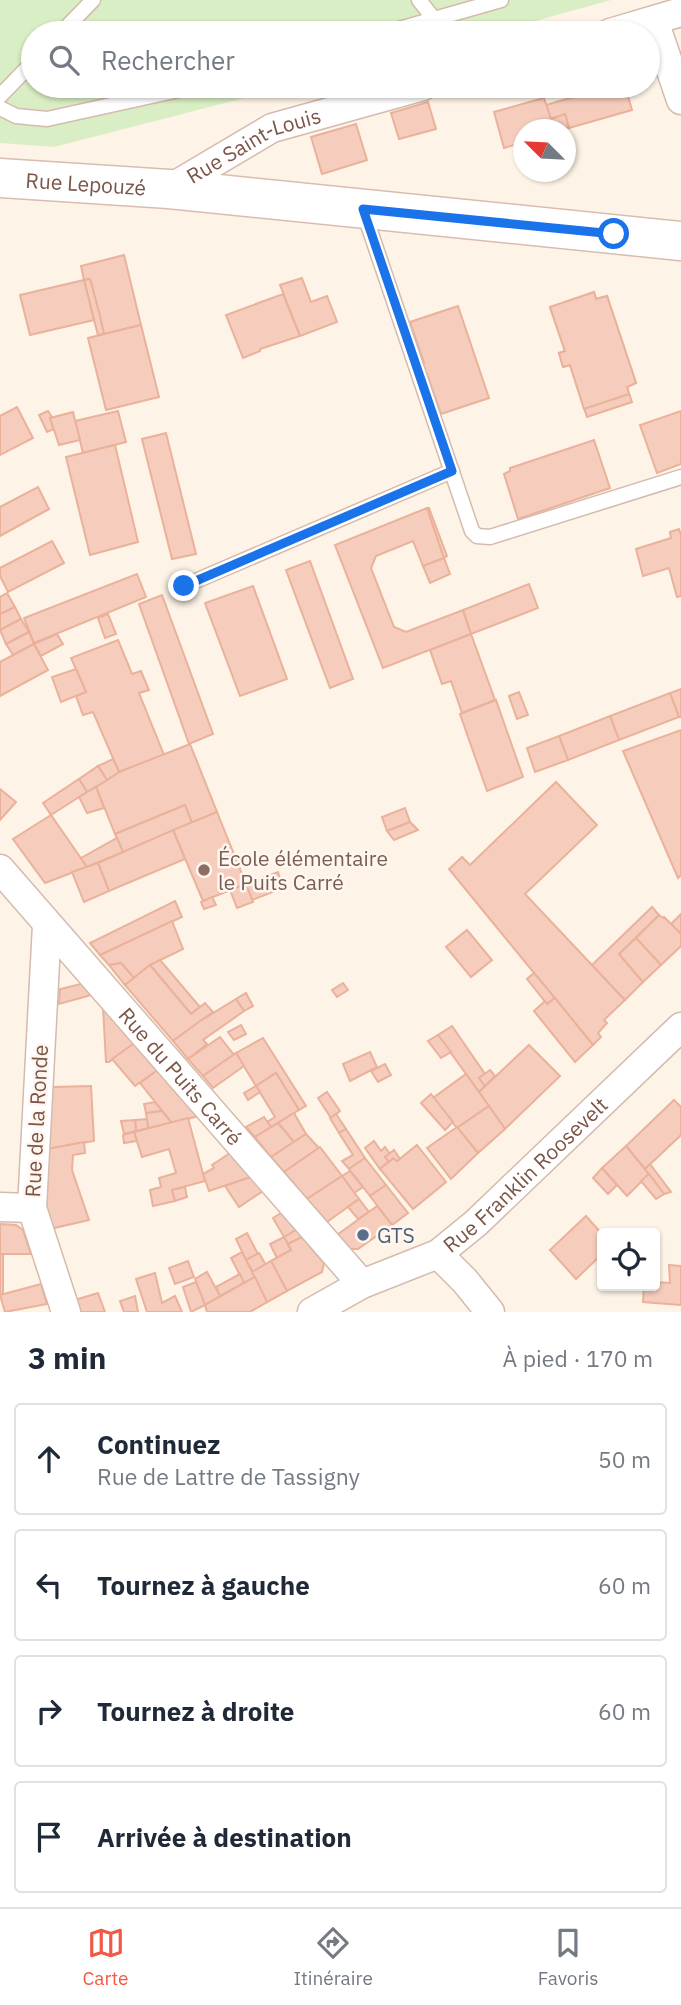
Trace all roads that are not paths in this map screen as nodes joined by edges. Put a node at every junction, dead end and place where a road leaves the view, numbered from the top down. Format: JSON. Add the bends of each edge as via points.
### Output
{"nodes":[{"id":1,"x":93,"y":0,"type":"edge"},
{"id":2,"x":419,"y":0,"type":"edge"},
{"id":3,"x":500,"y":0,"type":"edge"},
{"id":4,"x":469,"y":4,"type":"edge"},
{"id":5,"x":681,"y":12,"type":"edge"},
{"id":6,"x":434,"y":19,"type":"junction"},
{"id":7,"x":73,"y":21,"type":"edge"},
{"id":8,"x":427,"y":21,"type":"edge"},
{"id":9,"x":654,"y":21,"type":"edge"},
{"id":10,"x":660,"y":39,"type":"edge"},
{"id":11,"x":21,"y":74,"type":"edge"},
{"id":12,"x":0,"y":96,"type":"edge"},
{"id":13,"x":142,"y":98,"type":"edge"},
{"id":14,"x":380,"y":98,"type":"edge"},
{"id":15,"x":681,"y":100,"type":"edge"},
{"id":16,"x":0,"y":108,"type":"edge"},
{"id":17,"x":0,"y":178,"type":"edge"},
{"id":18,"x":169,"y":189,"type":"junction"},
{"id":19,"x":363,"y":209,"type":"junction"},
{"id":20,"x":681,"y":241,"type":"edge"},
{"id":21,"x":452,"y":471,"type":"junction"},
{"id":22,"x":681,"y":477,"type":"edge"},
{"id":23,"x":184,"y":586,"type":"dead end"},
{"id":24,"x":0,"y":869,"type":"edge"},
{"id":25,"x":47,"y":925,"type":"junction"},
{"id":26,"x":681,"y":1027,"type":"edge"},
{"id":27,"x":0,"y":1208,"type":"edge"},
{"id":28,"x":32,"y":1208,"type":"junction"},
{"id":29,"x":438,"y":1254,"type":"junction"},
{"id":30,"x":362,"y":1284,"type":"junction"},
{"id":31,"x":66,"y":1312,"type":"edge"},
{"id":32,"x":312,"y":1312,"type":"edge"},
{"id":33,"x":490,"y":1312,"type":"edge"}],
"edges":[{"from":1,"to":7,"type":"lane"},
{"from":2,"to":6,"type":"lane"},
{"from":3,"to":4,"type":"lane"},
{"from":4,"to":6,"type":"lane"},
{"from":5,"to":9,"type":"street"},
{"from":6,"to":8,"type":"lane"},
{"from":10,"to":15,"type":"street"},
{"from":11,"to":12,"type":"lane"},
{"from":13,"to":16,"type":"lane","via":[[47,119],[16,116]]},
{"from":14,"to":18,"type":"street","name":"Rue Saint-Louis","via":[[272,128]]},
{"from":17,"to":18,"type":"main road","name":"Rue Lepouzé"},
{"from":18,"to":19,"type":"main road","name":"Rue Lepouzé"},
{"from":19,"to":20,"type":"main road","name":"Rue Lepouzé"},
{"from":19,"to":21,"type":"lane"},
{"from":21,"to":22,"type":"lane","via":[[472,531],[490,537]]},
{"from":21,"to":23,"type":"lane"},
{"from":24,"to":25,"type":"street","name":"Rue du Puits Carré"},
{"from":25,"to":28,"type":"street","name":"Rue de la Ronde"},
{"from":25,"to":30,"type":"street","name":"Rue du Puits Carré"},
{"from":26,"to":29,"type":"street","name":"Rue Franklin Roosevelt"},
{"from":27,"to":28,"type":"street"},
{"from":28,"to":31,"type":"street","name":"Rue de la Ronde"},
{"from":29,"to":30,"type":"street","name":"Rue Franklin Roosevelt"},
{"from":29,"to":33,"type":"street"},
{"from":30,"to":32,"type":"street","name":"Rue Franklin Roosevelt"}]}
